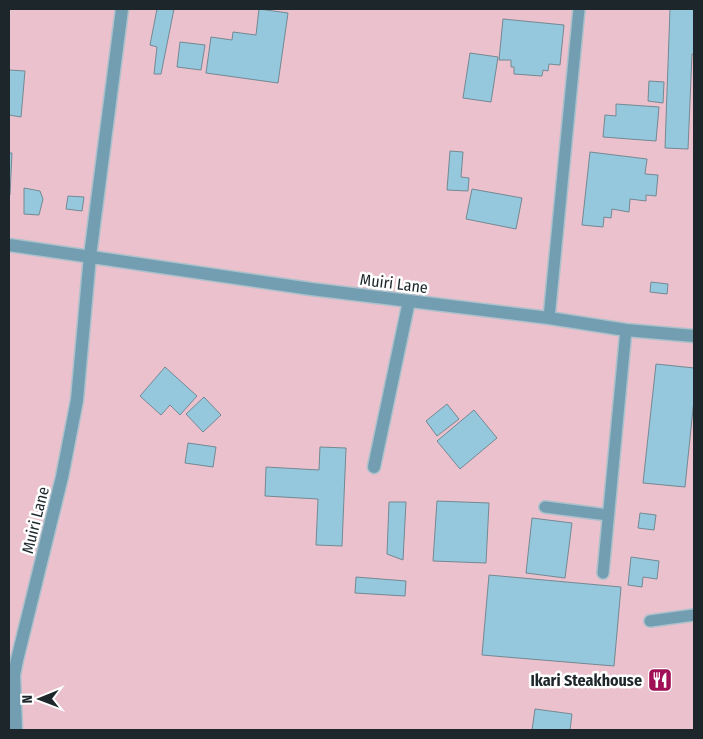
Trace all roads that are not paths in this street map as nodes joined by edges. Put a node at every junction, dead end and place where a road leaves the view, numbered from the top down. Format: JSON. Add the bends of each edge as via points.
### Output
{"nodes":[{"id":1,"x":122,"y":9,"type":"edge"},
{"id":2,"x":579,"y":9,"type":"edge"},
{"id":3,"x":9,"y":245,"type":"edge"},
{"id":4,"x":90,"y":256,"type":"junction"},
{"id":5,"x":409,"y":301,"type":"junction"},
{"id":6,"x":549,"y":318,"type":"junction"},
{"id":7,"x":626,"y":330,"type":"junction"},
{"id":8,"x":694,"y":336,"type":"edge"},
{"id":9,"x":374,"y":467,"type":"dead end"},
{"id":10,"x":545,"y":507,"type":"dead end"},
{"id":11,"x":608,"y":515,"type":"junction"},
{"id":12,"x":603,"y":573,"type":"dead end"},
{"id":13,"x":694,"y":615,"type":"edge"},
{"id":14,"x":650,"y":621,"type":"dead end"},
{"id":15,"x":16,"y":730,"type":"edge"}],
"edges":[{"from":1,"to":4,"type":"street","name":"Muiri Lane"},
{"from":2,"to":6,"type":"lane"},
{"from":3,"to":4,"type":"street","name":"Muiri Lane"},
{"from":4,"to":5,"type":"street","name":"Muiri Lane"},
{"from":4,"to":15,"type":"street","name":"Muiri Lane","via":[[77,400],[62,478],[14,675]]},
{"from":5,"to":6,"type":"street","name":"Muiri Lane"},
{"from":5,"to":9,"type":"street"},
{"from":6,"to":7,"type":"street","name":"Muiri Lane"},
{"from":7,"to":8,"type":"street","name":"Muiri Lane"},
{"from":7,"to":11,"type":"lane"},
{"from":10,"to":11,"type":"lane"},
{"from":11,"to":12,"type":"lane"},
{"from":13,"to":14,"type":"lane"}]}
